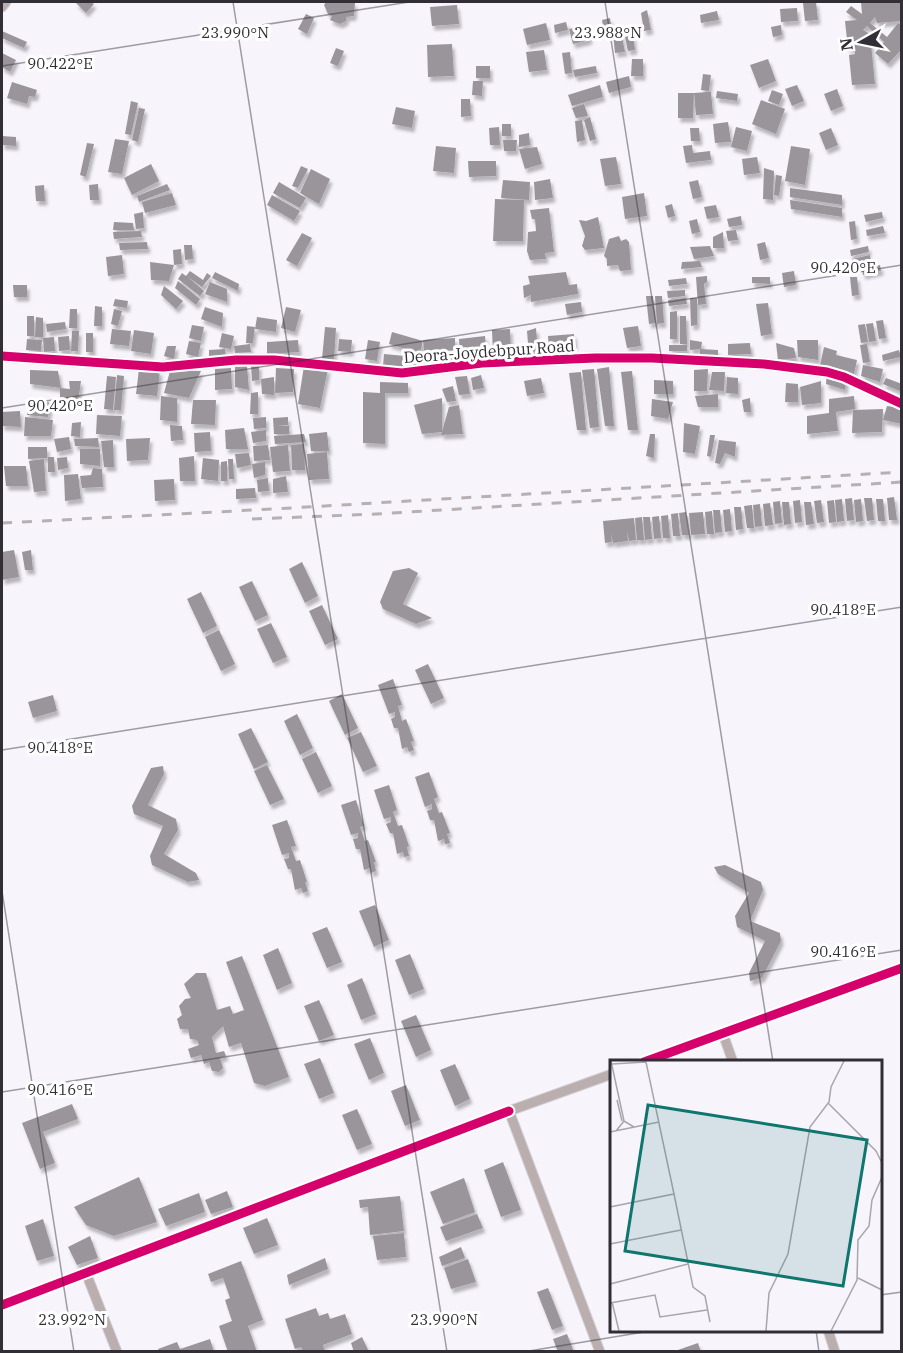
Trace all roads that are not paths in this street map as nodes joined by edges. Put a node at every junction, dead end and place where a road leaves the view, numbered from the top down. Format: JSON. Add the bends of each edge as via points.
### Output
{"nodes":[{"id":1,"x":6,"y":2,"type":"edge"},
{"id":2,"x":2,"y":7,"type":"edge"},
{"id":3,"x":2,"y":356,"type":"edge"},
{"id":4,"x":902,"y":404,"type":"edge"},
{"id":5,"x":902,"y":968,"type":"edge"},
{"id":6,"x":723,"y":1034,"type":"junction"},
{"id":7,"x":650,"y":1060,"type":"edge"},
{"id":8,"x":732,"y":1060,"type":"edge"},
{"id":9,"x":610,"y":1075,"type":"edge"},
{"id":10,"x":509,"y":1111,"type":"junction"},
{"id":11,"x":86,"y":1273,"type":"junction"},
{"id":12,"x":2,"y":1305,"type":"edge"},
{"id":13,"x":829,"y":1332,"type":"edge"},
{"id":14,"x":117,"y":1352,"type":"edge"},
{"id":15,"x":600,"y":1352,"type":"edge"},
{"id":16,"x":835,"y":1352,"type":"edge"}],
"edges":[{"from":1,"to":2,"type":"street"},
{"from":3,"to":4,"type":"street","name":"Deora-Joydebpur Road","via":[[163,367],[274,360],[402,373],[483,363],[652,358],[827,372]]},
{"from":5,"to":6,"type":"street"},
{"from":6,"to":7,"type":"street"},
{"from":6,"to":8,"type":"street"},
{"from":9,"to":10,"type":"street"},
{"from":10,"to":11,"type":"street"},
{"from":10,"to":15,"type":"street"},
{"from":11,"to":12,"type":"street"},
{"from":11,"to":14,"type":"street"},
{"from":13,"to":16,"type":"street"}]}
